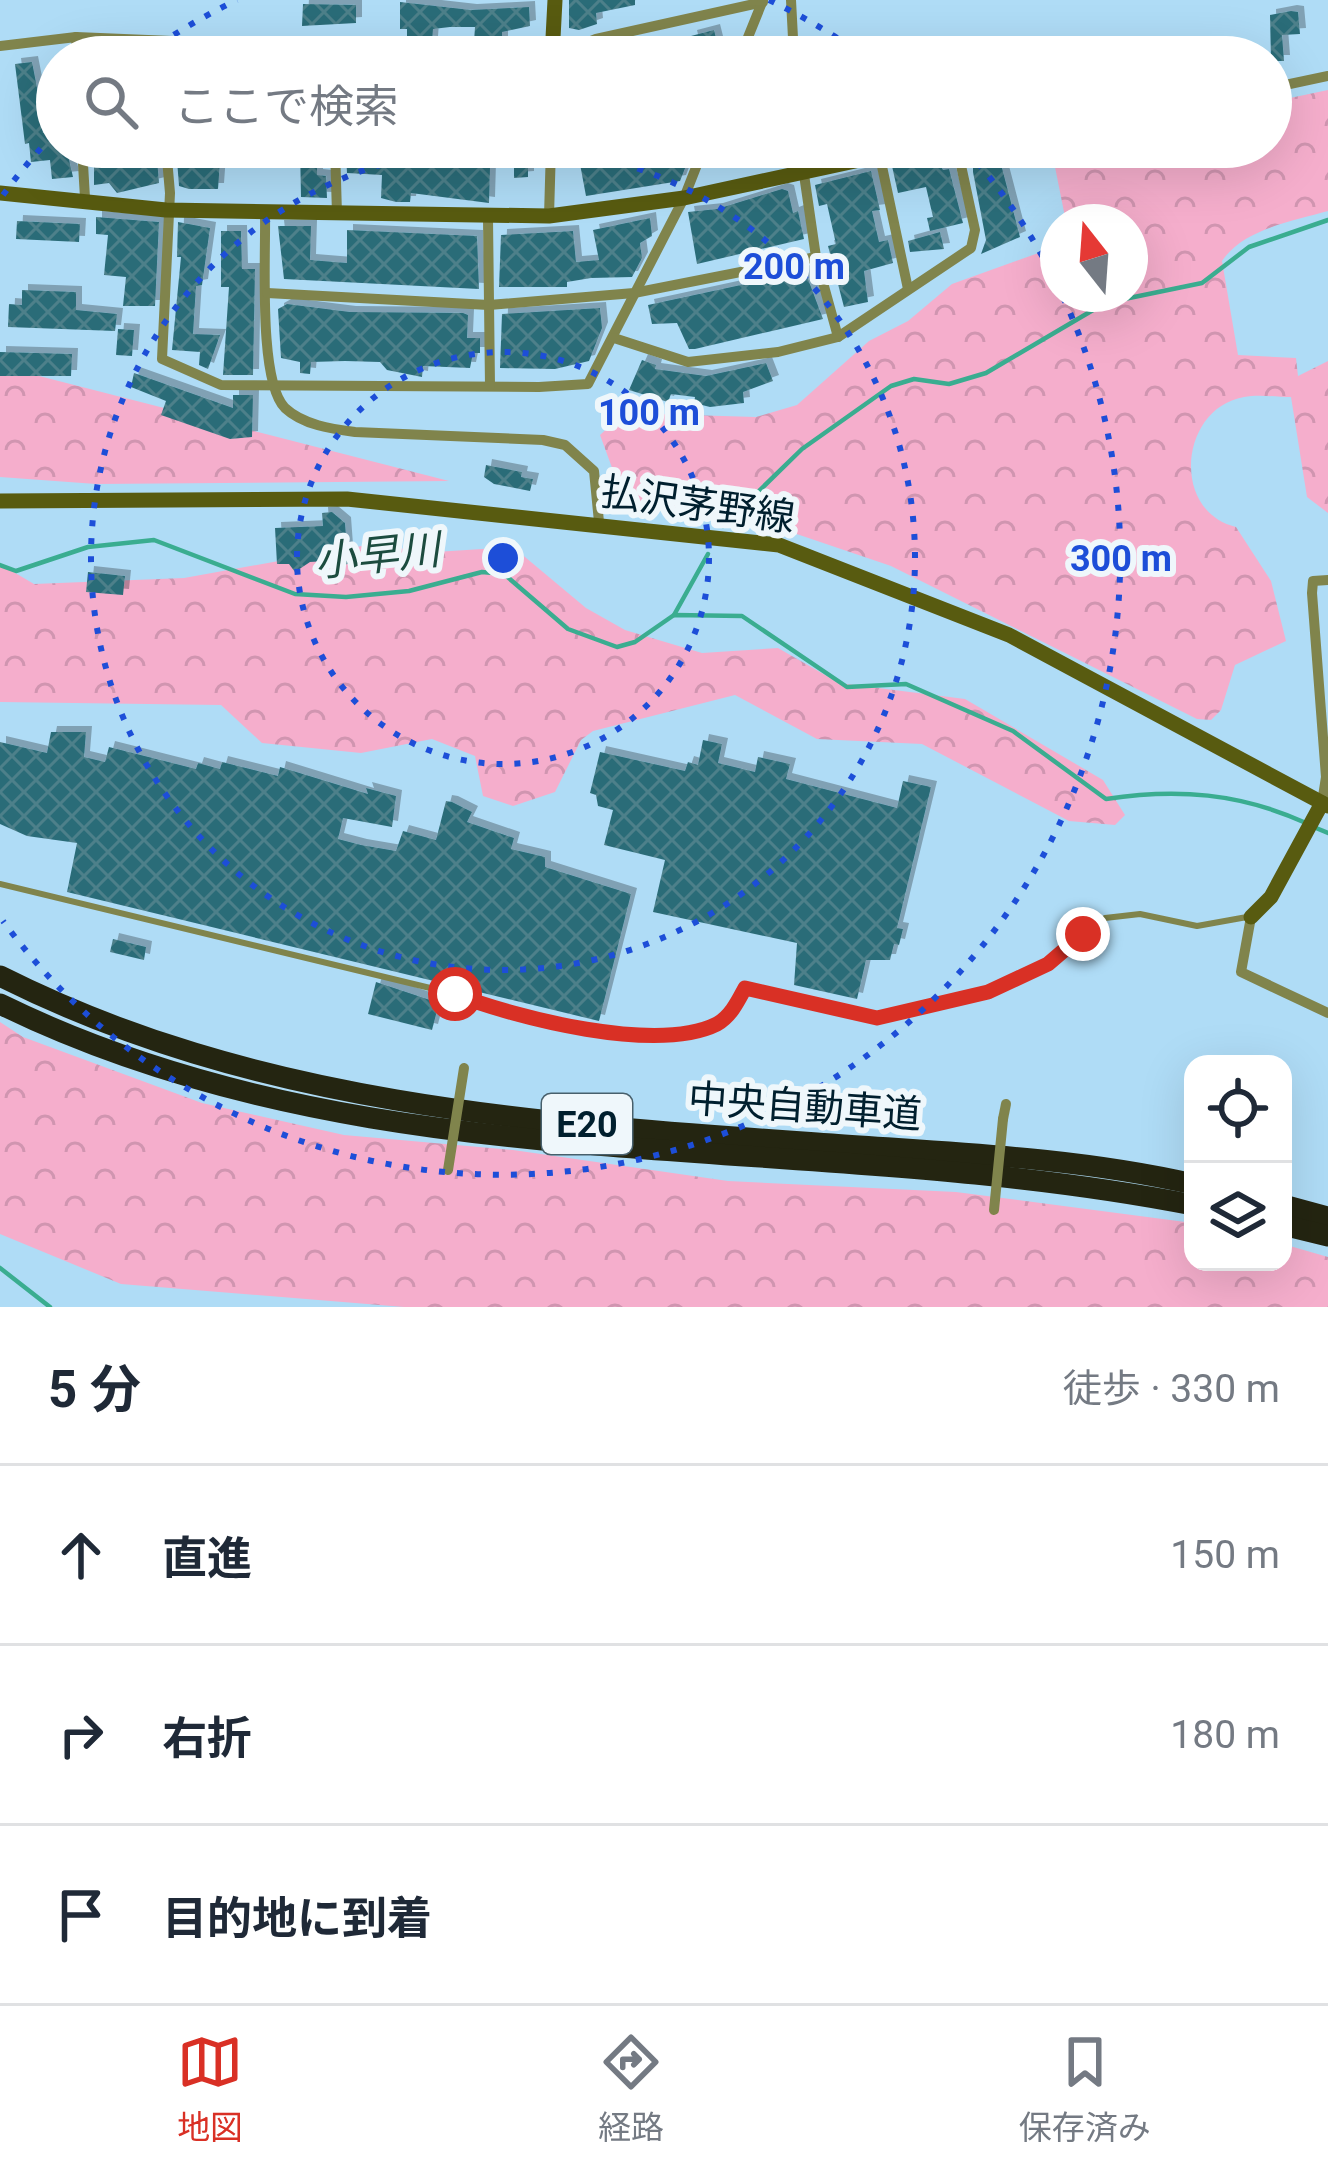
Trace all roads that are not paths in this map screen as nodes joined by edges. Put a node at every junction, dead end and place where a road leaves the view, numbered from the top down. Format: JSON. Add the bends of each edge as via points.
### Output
{"nodes":[{"id":1,"x":555,"y":0,"type":"edge"},
{"id":2,"x":790,"y":0,"type":"edge"},
{"id":3,"x":763,"y":1,"type":"edge"},
{"id":4,"x":552,"y":36,"type":"edge"},
{"id":5,"x":609,"y":36,"type":"edge"},
{"id":6,"x":749,"y":36,"type":"edge"},
{"id":7,"x":793,"y":36,"type":"edge"},
{"id":8,"x":36,"y":42,"type":"edge"},
{"id":9,"x":0,"y":46,"type":"edge"},
{"id":10,"x":1328,"y":76,"type":"edge"},
{"id":11,"x":1292,"y":84,"type":"edge"},
{"id":12,"x":83,"y":168,"type":"edge"},
{"id":13,"x":166,"y":168,"type":"edge"},
{"id":14,"x":336,"y":168,"type":"edge"},
{"id":15,"x":550,"y":168,"type":"edge"},
{"id":16,"x":696,"y":168,"type":"edge"},
{"id":17,"x":802,"y":168,"type":"edge"},
{"id":18,"x":823,"y":168,"type":"edge"},
{"id":19,"x":882,"y":168,"type":"edge"},
{"id":20,"x":962,"y":168,"type":"edge"},
{"id":21,"x":802,"y":172,"type":"junction"},
{"id":22,"x":0,"y":193,"type":"edge"},
{"id":23,"x":85,"y":198,"type":"junction"},
{"id":24,"x":684,"y":198,"type":"junction"},
{"id":25,"x":166,"y":210,"type":"junction"},
{"id":26,"x":265,"y":214,"type":"junction"},
{"id":27,"x":338,"y":214,"type":"junction"},
{"id":28,"x":549,"y":216,"type":"junction"},
{"id":29,"x":488,"y":219,"type":"junction"},
{"id":30,"x":816,"y":257,"type":"junction"},
{"id":31,"x":908,"y":289,"type":"junction"},
{"id":32,"x":267,"y":293,"type":"junction"},
{"id":33,"x":634,"y":293,"type":"junction"},
{"id":34,"x":489,"y":305,"type":"junction"},
{"id":35,"x":838,"y":337,"type":"junction"},
{"id":36,"x":614,"y":338,"type":"junction"},
{"id":37,"x":272,"y":383,"type":"junction"},
{"id":38,"x":490,"y":386,"type":"junction"},
{"id":39,"x":0,"y":501,"type":"edge"},
{"id":40,"x":599,"y":521,"type":"junction"},
{"id":41,"x":1328,"y":580,"type":"edge"},
{"id":42,"x":1327,"y":777,"type":"edge"},
{"id":43,"x":1325,"y":804,"type":"edge"},
{"id":44,"x":0,"y":884,"type":"edge"},
{"id":45,"x":1252,"y":916,"type":"junction"},
{"id":46,"x":0,"y":976,"type":"edge"},
{"id":47,"x":0,"y":1004,"type":"edge"},
{"id":48,"x":1328,"y":1013,"type":"edge"},
{"id":49,"x":464,"y":1065,"type":"dead end"},
{"id":50,"x":1006,"y":1104,"type":"dead end"},
{"id":51,"x":447,"y":1174,"type":"dead end"},
{"id":52,"x":1184,"y":1183,"type":"edge"},
{"id":53,"x":1184,"y":1203,"type":"edge"},
{"id":54,"x":1292,"y":1207,"type":"edge"},
{"id":55,"x":994,"y":1215,"type":"dead end"},
{"id":56,"x":1328,"y":1217,"type":"edge"},
{"id":57,"x":1292,"y":1227,"type":"edge"},
{"id":58,"x":1328,"y":1236,"type":"edge"}],
"edges":[{"from":1,"to":4,"type":"main road"},
{"from":2,"to":7,"type":"street"},
{"from":3,"to":5,"type":"street"},
{"from":3,"to":6,"type":"street"},
{"from":8,"to":9,"type":"street"},
{"from":10,"to":11,"type":"street"},
{"from":12,"to":23,"type":"street"},
{"from":13,"to":25,"type":"street"},
{"from":14,"to":27,"type":"street"},
{"from":15,"to":28,"type":"street"},
{"from":16,"to":24,"type":"street"},
{"from":17,"to":21,"type":"street"},
{"from":18,"to":21,"type":"main road"},
{"from":19,"to":31,"type":"street"},
{"from":20,"to":31,"type":"street","via":[[975,230],[971,248]]},
{"from":21,"to":24,"type":"main road"},
{"from":21,"to":30,"type":"street"},
{"from":22,"to":23,"type":"main road"},
{"from":23,"to":25,"type":"main road"},
{"from":24,"to":28,"type":"main road"},
{"from":24,"to":33,"type":"street"},
{"from":25,"to":26,"type":"main road"},
{"from":25,"to":37,"type":"street","via":[[161,359],[211,383]]},
{"from":26,"to":27,"type":"main road"},
{"from":26,"to":32,"type":"street"},
{"from":27,"to":29,"type":"main road"},
{"from":28,"to":29,"type":"main road"},
{"from":29,"to":34,"type":"street"},
{"from":30,"to":33,"type":"street"},
{"from":30,"to":35,"type":"street"},
{"from":31,"to":35,"type":"street"},
{"from":32,"to":34,"type":"street"},
{"from":32,"to":37,"type":"street"},
{"from":33,"to":34,"type":"street"},
{"from":33,"to":36,"type":"street"},
{"from":34,"to":38,"type":"street"},
{"from":35,"to":36,"type":"street","via":[[688,362]]},
{"from":36,"to":38,"type":"street","via":[[588,384]]},
{"from":37,"to":38,"type":"street"},
{"from":37,"to":40,"type":"street","via":[[286,408],[326,428],[565,445],[594,471]]},
{"from":39,"to":40,"type":"main road","name":"払沢茅野線","via":[[347,499]]},
{"from":40,"to":43,"type":"main road","name":"払沢茅野線","via":[[779,545],[860,573],[1009,635]]},
{"from":41,"to":42,"type":"street","via":[[1313,581],[1312,593]]},
{"from":42,"to":43,"type":"street"},
{"from":43,"to":45,"type":"main road"},
{"from":44,"to":45,"type":"lane","via":[[566,1028],[682,1034],[719,1023],[745,988],[877,1018],[988,992],[1048,964],[1105,917],[1140,914],[1197,926]]},
{"from":45,"to":48,"type":"street","via":[[1240,972]]},
{"from":46,"to":52,"type":"highway","name":"中央自動車道","number":"E20","via":[[182,1052],[376,1100],[1045,1161]]},
{"from":47,"to":53,"type":"highway","name":"中央自動車道","number":"E20","via":[[175,1075],[346,1116],[532,1142],[1028,1179]]},
{"from":49,"to":51,"type":"street","bridge":true},
{"from":50,"to":55,"type":"street","bridge":true},
{"from":54,"to":56,"type":"highway"},
{"from":57,"to":58,"type":"highway"}]}
